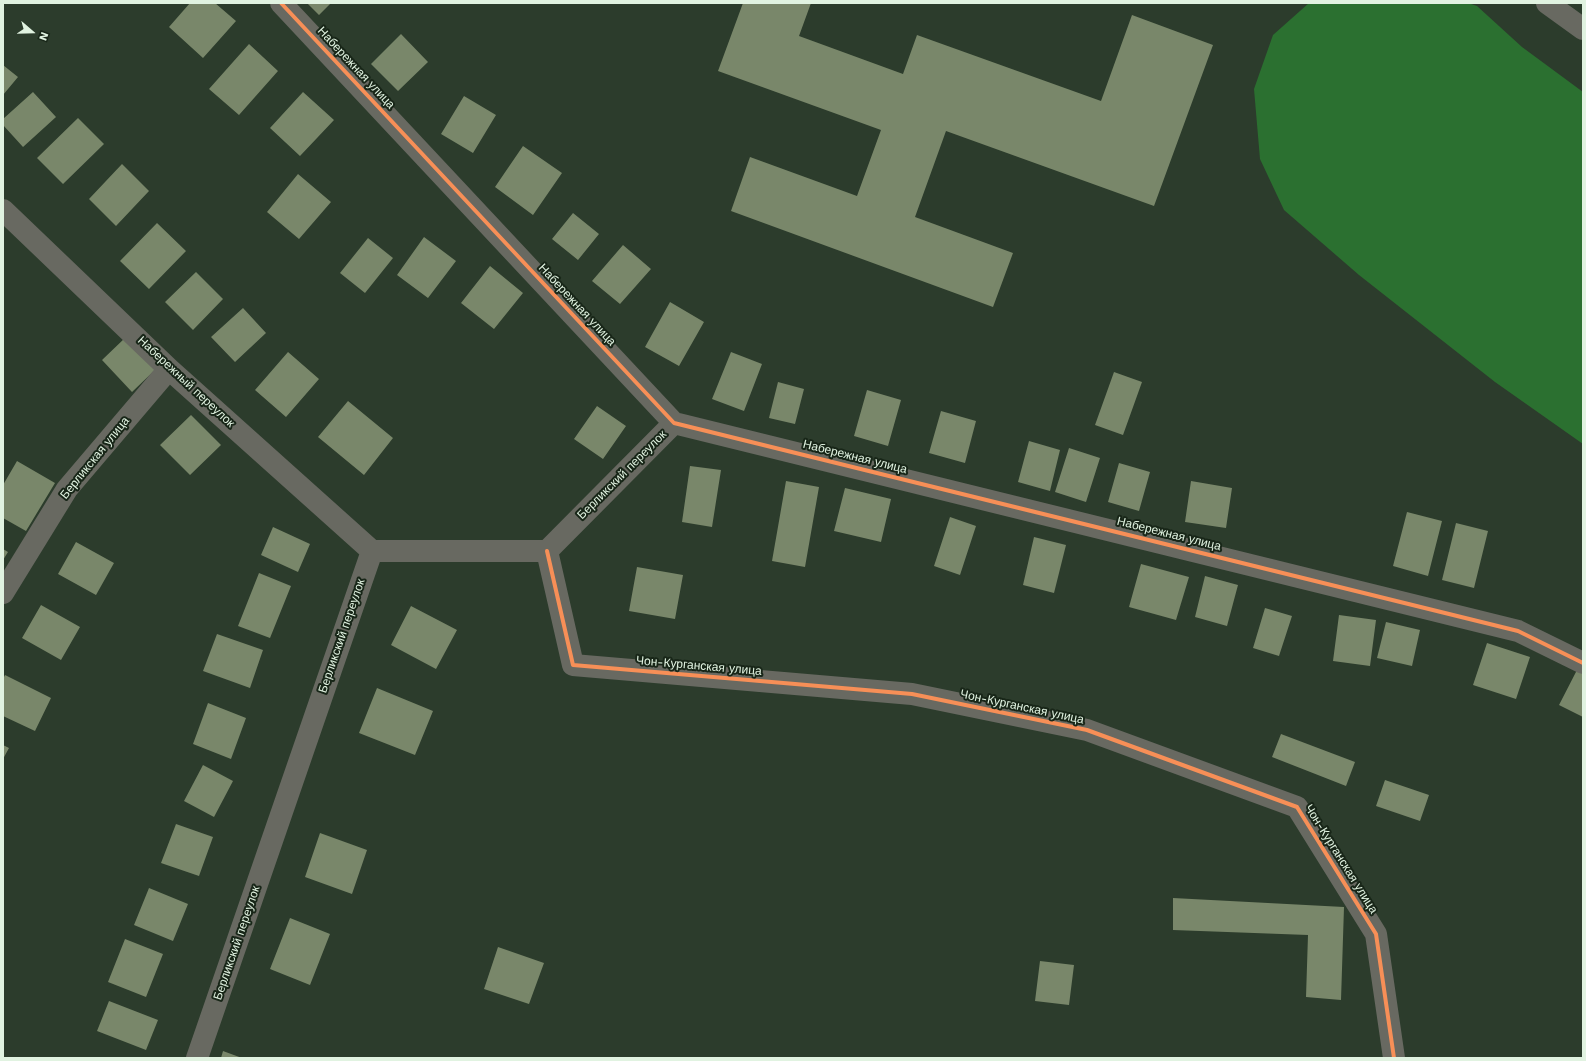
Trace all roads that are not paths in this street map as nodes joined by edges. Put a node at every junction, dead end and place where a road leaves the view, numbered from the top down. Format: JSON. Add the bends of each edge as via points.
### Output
{"nodes":[{"id":1,"x":281,"y":3,"type":"edge"},
{"id":2,"x":1547,"y":3,"type":"edge"},
{"id":3,"x":1583,"y":29,"type":"edge"},
{"id":4,"x":3,"y":210,"type":"edge"},
{"id":5,"x":170,"y":369,"type":"junction"},
{"id":6,"x":674,"y":423,"type":"junction"},
{"id":7,"x":547,"y":551,"type":"junction"},
{"id":8,"x":372,"y":552,"type":"junction"},
{"id":9,"x":3,"y":592,"type":"edge"},
{"id":10,"x":1583,"y":663,"type":"edge"},
{"id":11,"x":197,"y":1058,"type":"edge"},
{"id":12,"x":1394,"y":1058,"type":"edge"}],
"edges":[{"from":1,"to":6,"type":"street","name":"Набережная улица"},
{"from":2,"to":3,"type":"street"},
{"from":4,"to":5,"type":"street","name":"Набережный переулок"},
{"from":5,"to":8,"type":"street","name":"Набережный переулок"},
{"from":5,"to":9,"type":"street","name":"Берликская улица","via":[[67,490]]},
{"from":6,"to":7,"type":"street","name":"Берликский переулок"},
{"from":6,"to":10,"type":"street","name":"Набережная улица","via":[[1518,631]]},
{"from":7,"to":8,"type":"street"},
{"from":7,"to":12,"type":"street","name":"Чон-Курганская улица","via":[[573,665],[912,694],[1087,730],[1296,806],[1376,934]]},
{"from":8,"to":11,"type":"street","name":"Берликский переулок"}]}
